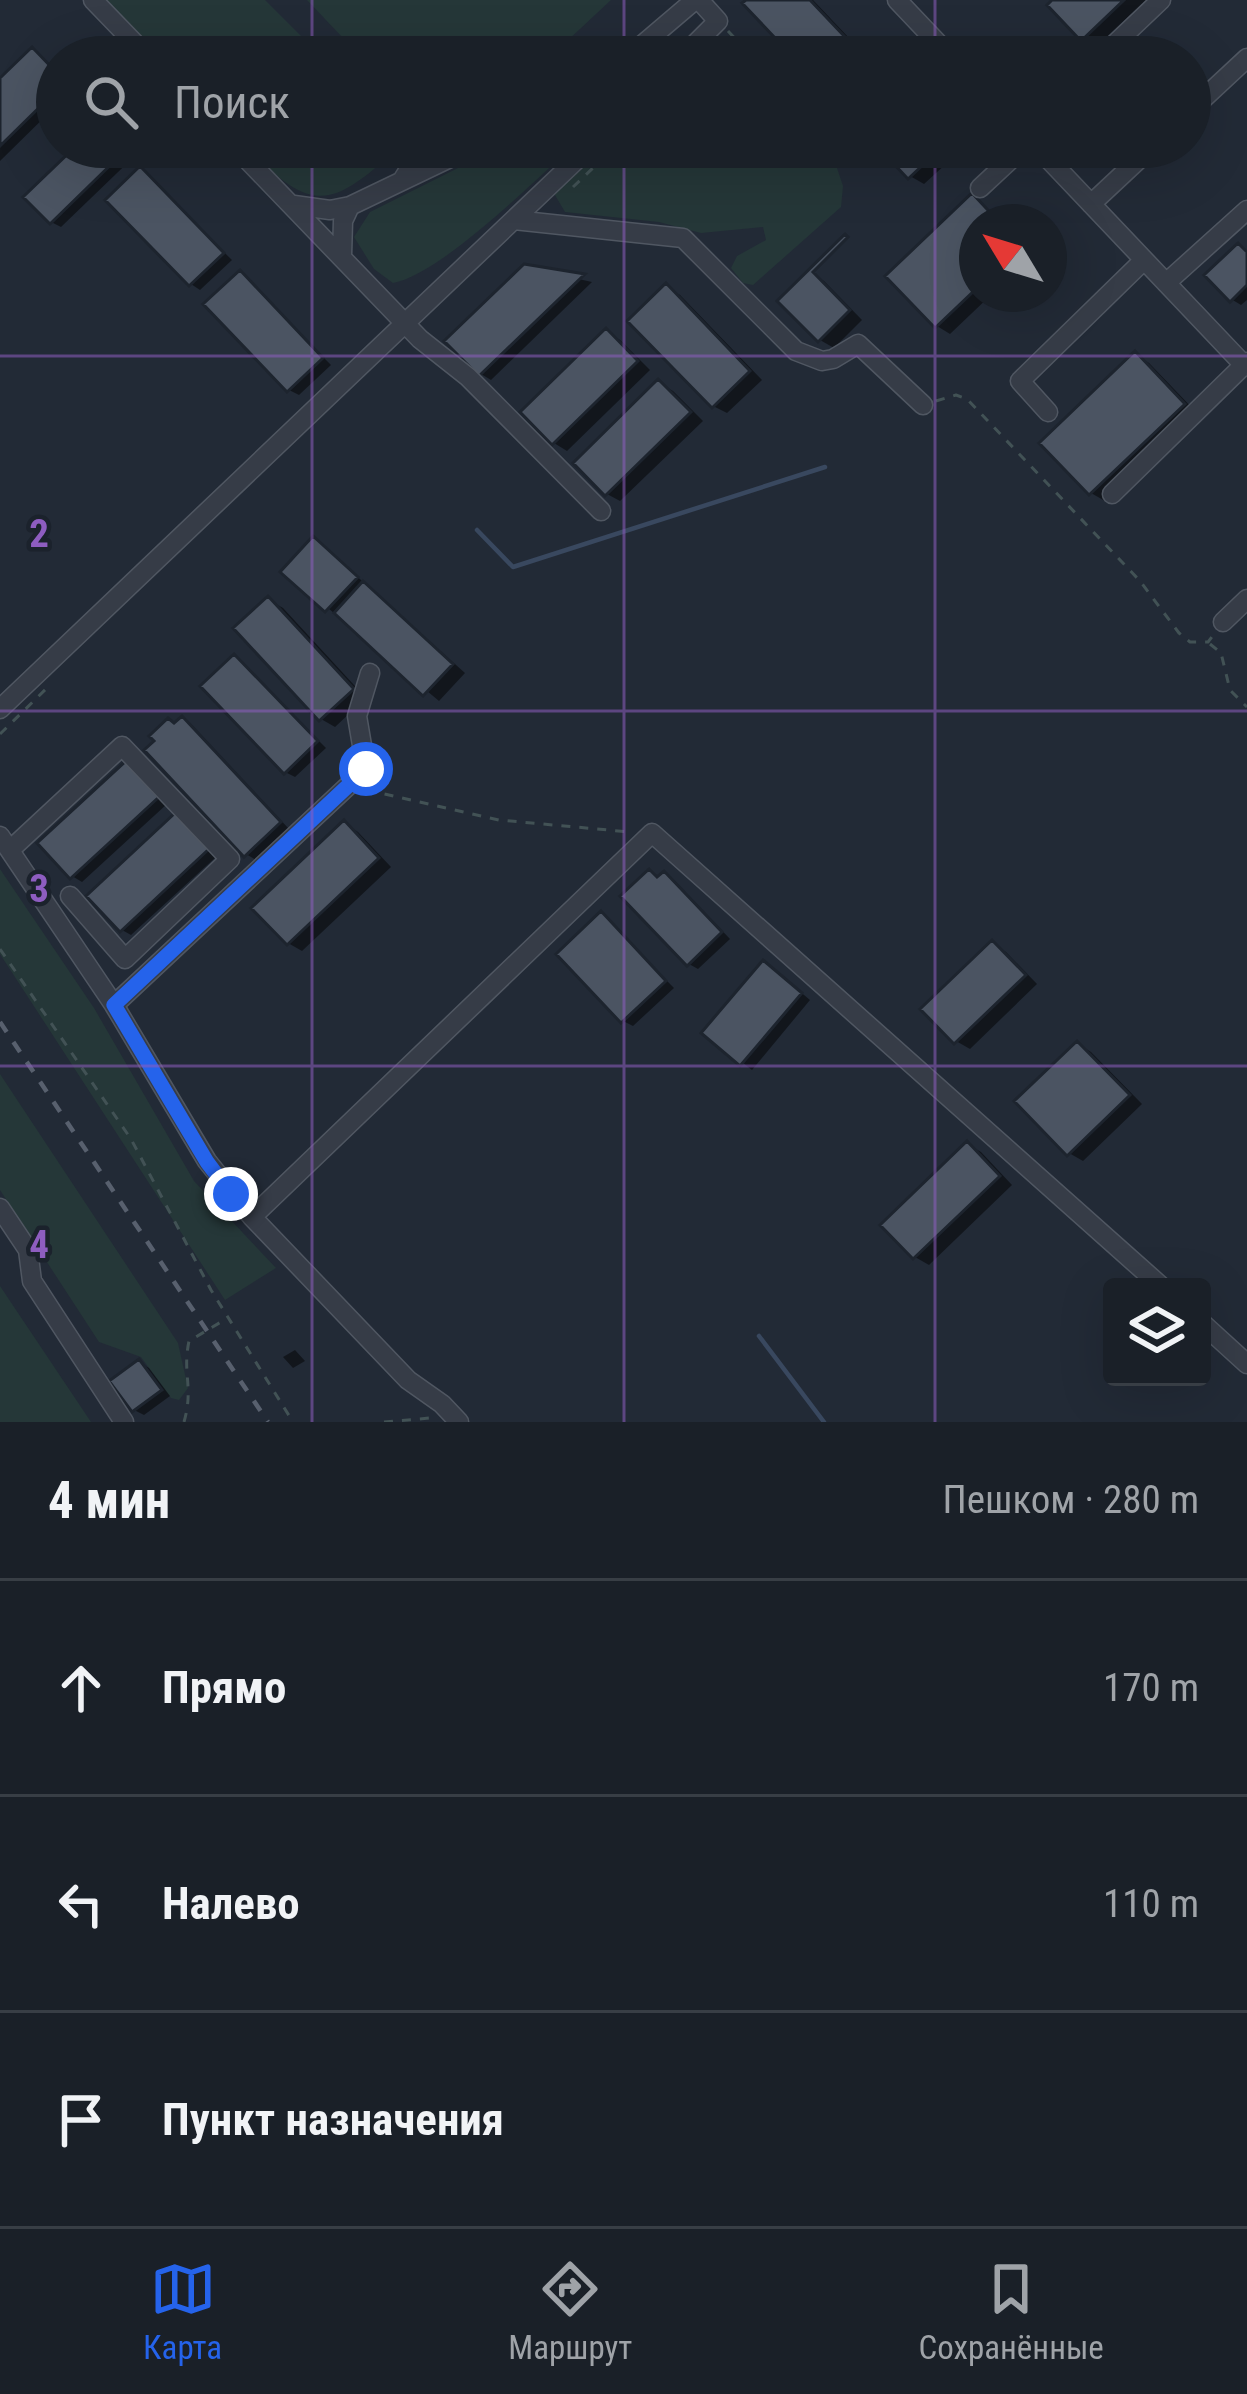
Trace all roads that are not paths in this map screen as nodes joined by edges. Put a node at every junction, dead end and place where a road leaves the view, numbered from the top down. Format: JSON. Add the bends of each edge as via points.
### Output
{"nodes":[{"id":1,"x":93,"y":0,"type":"edge"},
{"id":2,"x":697,"y":0,"type":"edge"},
{"id":3,"x":897,"y":0,"type":"edge"},
{"id":4,"x":1161,"y":0,"type":"edge"},
{"id":5,"x":128,"y":36,"type":"edge"},
{"id":6,"x":653,"y":36,"type":"edge"},
{"id":7,"x":713,"y":36,"type":"edge"},
{"id":8,"x":931,"y":36,"type":"edge"},
{"id":9,"x":1124,"y":36,"type":"edge"},
{"id":10,"x":1247,"y":58,"type":"edge"},
{"id":11,"x":1211,"y":91,"type":"edge"},
{"id":12,"x":255,"y":168,"type":"edge"},
{"id":13,"x":410,"y":168,"type":"edge"},
{"id":14,"x":428,"y":168,"type":"edge"},
{"id":15,"x":567,"y":168,"type":"edge"},
{"id":16,"x":1001,"y":168,"type":"edge"},
{"id":17,"x":1056,"y":168,"type":"edge"},
{"id":18,"x":1130,"y":168,"type":"edge"},
{"id":19,"x":403,"y":180,"type":"junction"},
{"id":20,"x":980,"y":188,"type":"dead end"},
{"id":21,"x":289,"y":203,"type":"junction"},
{"id":22,"x":1091,"y":204,"type":"junction"},
{"id":23,"x":350,"y":206,"type":"junction"},
{"id":24,"x":1247,"y":210,"type":"edge"},
{"id":25,"x":514,"y":220,"type":"junction"},
{"id":26,"x":342,"y":256,"type":"junction"},
{"id":27,"x":1144,"y":260,"type":"junction"},
{"id":28,"x":1166,"y":283,"type":"junction"},
{"id":29,"x":403,"y":322,"type":"junction"},
{"id":30,"x":1245,"y":363,"type":"edge"},
{"id":31,"x":923,"y":405,"type":"road end"},
{"id":32,"x":1048,"y":412,"type":"dead end"},
{"id":33,"x":1112,"y":494,"type":"dead end"},
{"id":34,"x":601,"y":511,"type":"dead end"},
{"id":35,"x":1247,"y":598,"type":"edge"},
{"id":36,"x":1222,"y":622,"type":"road end"},
{"id":37,"x":370,"y":674,"type":"dead end"},
{"id":38,"x":0,"y":709,"type":"edge"},
{"id":39,"x":5,"y":843,"type":"edge"},
{"id":40,"x":70,"y":896,"type":"dead end"},
{"id":41,"x":114,"y":1005,"type":"junction"},
{"id":42,"x":0,"y":1208,"type":"edge"},
{"id":43,"x":253,"y":1217,"type":"junction"},
{"id":44,"x":1152,"y":1278,"type":"edge"},
{"id":45,"x":1211,"y":1331,"type":"edge"},
{"id":46,"x":1247,"y":1364,"type":"edge"},
{"id":47,"x":458,"y":1420,"type":"edge"},
{"id":48,"x":124,"y":1422,"type":"edge"}],
"edges":[{"from":1,"to":5,"type":"street"},
{"from":2,"to":6,"type":"street"},
{"from":2,"to":7,"type":"street","via":[[725,28]]},
{"from":3,"to":8,"type":"street"},
{"from":4,"to":9,"type":"street"},
{"from":10,"to":11,"type":"street"},
{"from":12,"to":21,"type":"street"},
{"from":13,"to":19,"type":"street"},
{"from":14,"to":19,"type":"street"},
{"from":15,"to":25,"type":"street"},
{"from":16,"to":20,"type":"street"},
{"from":17,"to":22,"type":"street"},
{"from":18,"to":22,"type":"street"},
{"from":19,"to":23,"type":"street"},
{"from":21,"to":23,"type":"street"},
{"from":21,"to":26,"type":"street"},
{"from":22,"to":27,"type":"street"},
{"from":23,"to":26,"type":"street"},
{"from":24,"to":28,"type":"street"},
{"from":25,"to":29,"type":"street"},
{"from":25,"to":31,"type":"street","via":[[683,238],[796,351],[822,361],[858,344]]},
{"from":26,"to":29,"type":"street"},
{"from":27,"to":28,"type":"street"},
{"from":27,"to":32,"type":"street","via":[[1020,381]]},
{"from":28,"to":30,"type":"street"},
{"from":29,"to":34,"type":"street"},
{"from":29,"to":38,"type":"street"},
{"from":30,"to":33,"type":"street"},
{"from":35,"to":36,"type":"street"},
{"from":37,"to":41,"type":"street","via":[[357,716],[366,769]]},
{"from":39,"to":40,"type":"street","via":[[122,746],[230,859],[125,959]]},
{"from":39,"to":41,"type":"street"},
{"from":41,"to":43,"type":"street","via":[[207,1162]]},
{"from":42,"to":48,"type":"street","via":[[28,1250],[32,1281]]},
{"from":43,"to":44,"type":"street","via":[[652,833]]},
{"from":43,"to":47,"type":"street","via":[[408,1380]]},
{"from":45,"to":46,"type":"street"}]}
